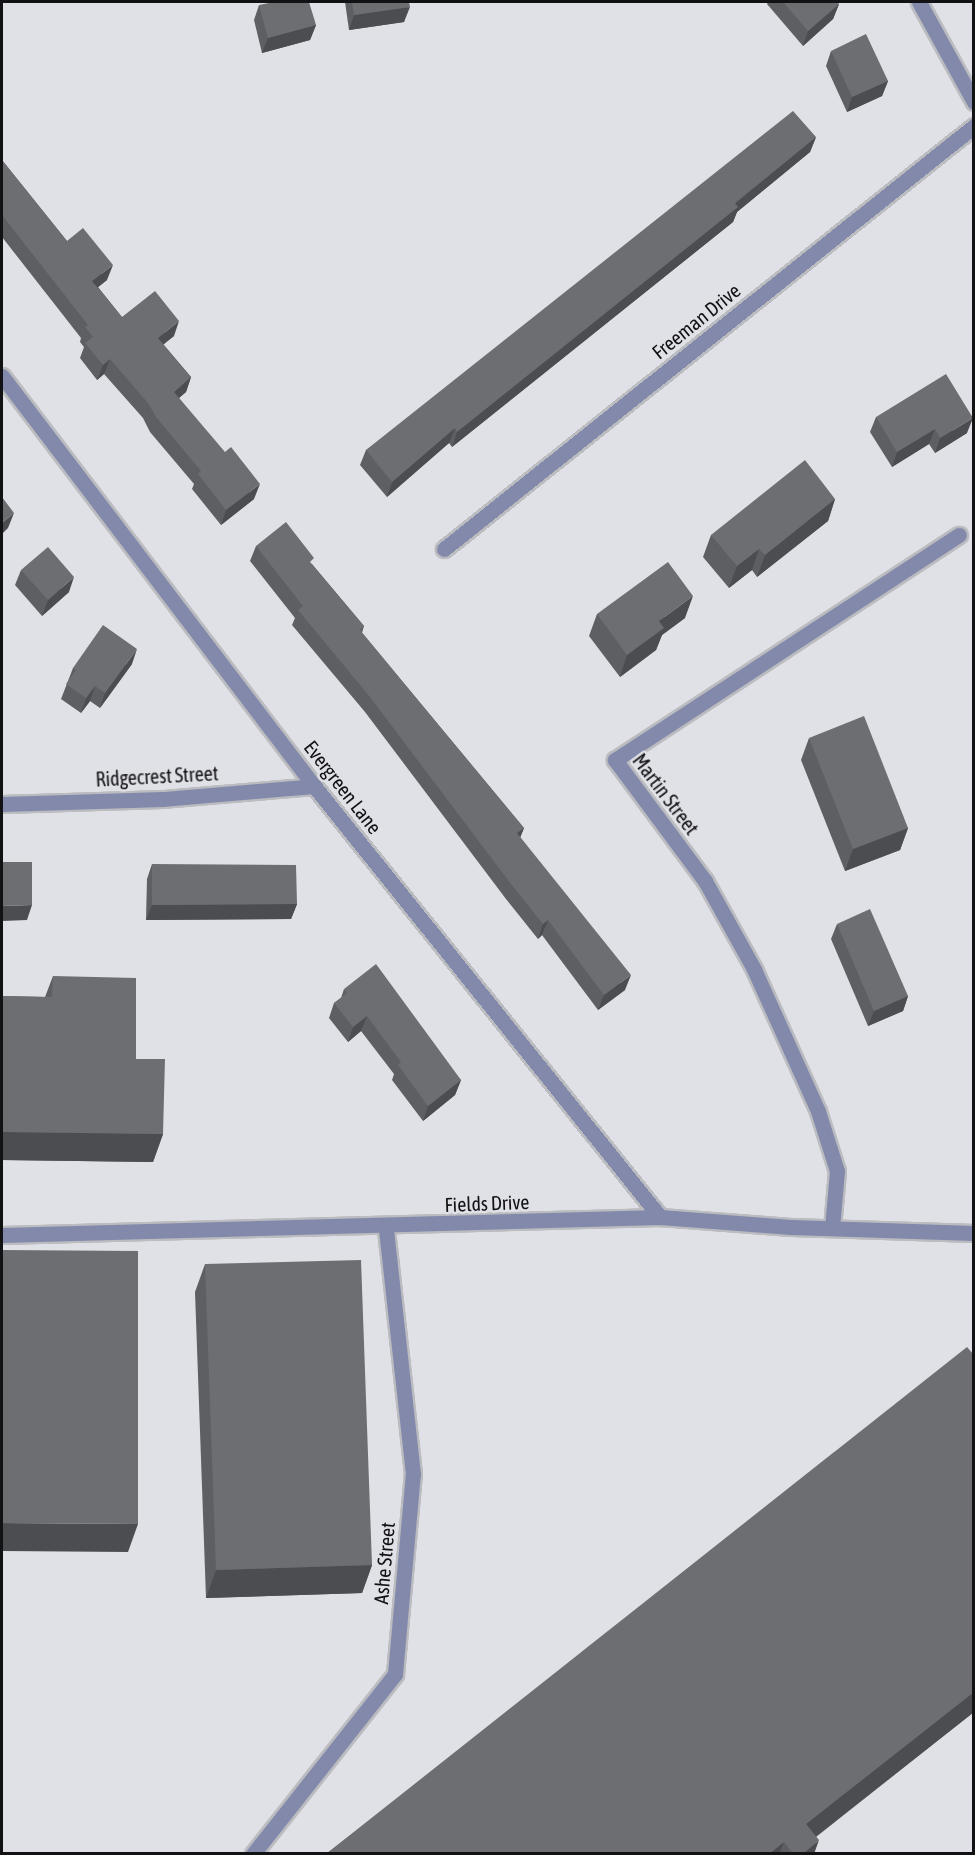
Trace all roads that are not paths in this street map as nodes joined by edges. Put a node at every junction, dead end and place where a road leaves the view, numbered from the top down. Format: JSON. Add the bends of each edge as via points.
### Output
{"nodes":[{"id":1,"x":919,"y":2,"type":"edge"},
{"id":2,"x":974,"y":102,"type":"edge"},
{"id":3,"x":974,"y":126,"type":"edge"},
{"id":4,"x":2,"y":376,"type":"edge"},
{"id":5,"x":959,"y":535,"type":"dead end"},
{"id":6,"x":444,"y":549,"type":"dead end"},
{"id":7,"x":314,"y":786,"type":"junction"},
{"id":8,"x":2,"y":804,"type":"edge"},
{"id":9,"x":660,"y":1217,"type":"junction"},
{"id":10,"x":386,"y":1228,"type":"junction"},
{"id":11,"x":832,"y":1228,"type":"junction"},
{"id":12,"x":974,"y":1233,"type":"edge"},
{"id":13,"x":2,"y":1235,"type":"edge"},
{"id":14,"x":253,"y":1854,"type":"edge"}],
"edges":[{"from":1,"to":2,"type":"street"},
{"from":3,"to":6,"type":"street","name":"Freeman Drive"},
{"from":4,"to":7,"type":"street","name":"Evergreen Lane"},
{"from":5,"to":11,"type":"street","name":"Martin Street","via":[[615,760],[705,881],[754,969],[818,1111],[837,1171]]},
{"from":7,"to":8,"type":"street","name":"Ridgecrest Street","via":[[163,799]]},
{"from":7,"to":9,"type":"street","name":"Evergreen Lane"},
{"from":9,"to":10,"type":"street","name":"Fields Drive"},
{"from":9,"to":11,"type":"street","name":"Fields Drive"},
{"from":10,"to":13,"type":"street","name":"Fields Drive"},
{"from":10,"to":14,"type":"street","name":"Ashe Street","via":[[413,1474],[395,1674]]},
{"from":11,"to":12,"type":"street","name":"Fields Drive"}]}
